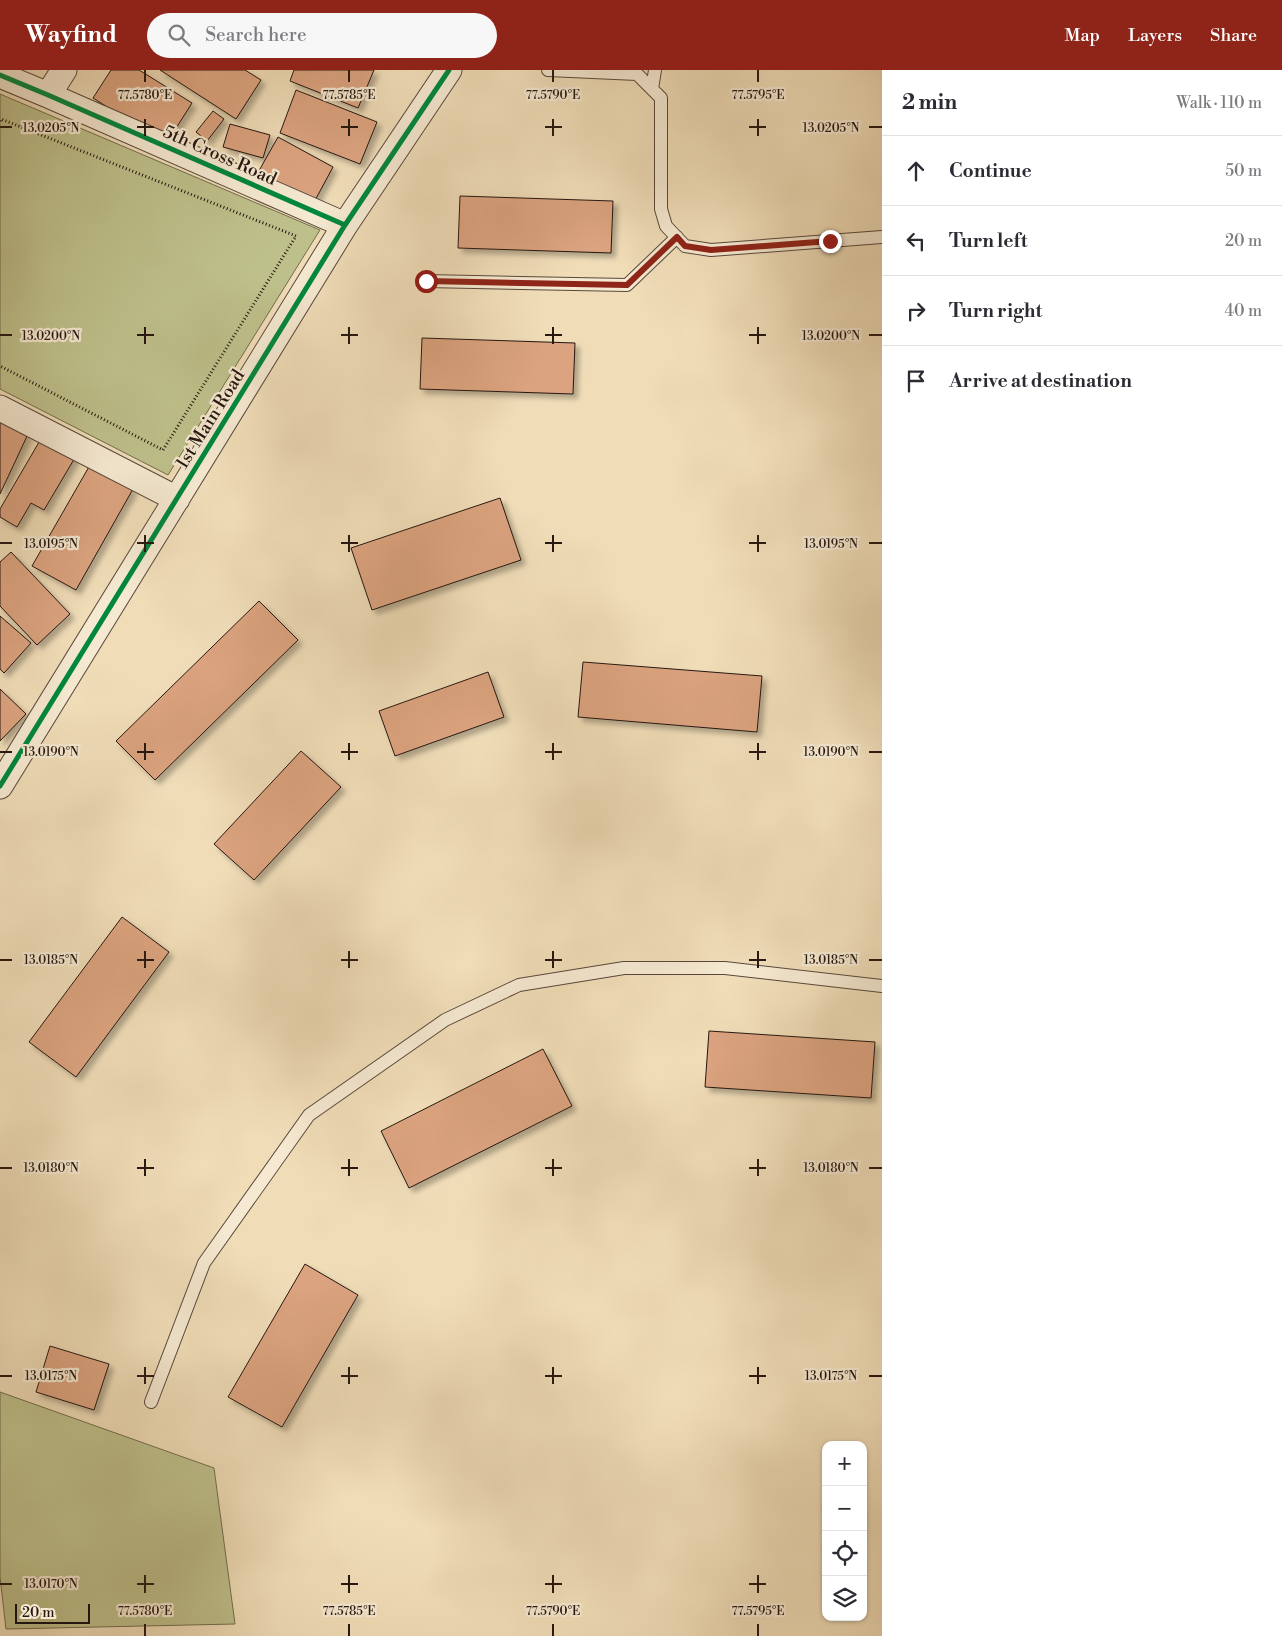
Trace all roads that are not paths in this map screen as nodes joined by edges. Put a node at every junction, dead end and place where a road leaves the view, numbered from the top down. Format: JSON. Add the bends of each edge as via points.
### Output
{"nodes":[{"id":1,"x":64,"y":70,"type":"edge"},
{"id":2,"x":449,"y":70,"type":"edge"},
{"id":3,"x":548,"y":70,"type":"edge"},
{"id":4,"x":655,"y":70,"type":"edge"},
{"id":5,"x":0,"y":75,"type":"edge"},
{"id":6,"x":652,"y":89,"type":"junction"},
{"id":7,"x":48,"y":94,"type":"junction"},
{"id":8,"x":345,"y":225,"type":"junction"},
{"id":9,"x":677,"y":237,"type":"junction"},
{"id":10,"x":882,"y":238,"type":"edge"},
{"id":11,"x":426,"y":281,"type":"dead end"},
{"id":12,"x":0,"y":408,"type":"edge"},
{"id":13,"x":177,"y":498,"type":"junction"},
{"id":14,"x":0,"y":786,"type":"edge"},
{"id":15,"x":882,"y":986,"type":"edge"},
{"id":16,"x":151,"y":1402,"type":"dead end"}],
"edges":[{"from":1,"to":7,"type":"street"},
{"from":2,"to":8,"type":"street","name":"1st Main Road"},
{"from":3,"to":6,"type":"lane","via":[[637,74]]},
{"from":4,"to":6,"type":"lane"},
{"from":5,"to":7,"type":"street","name":"5th Cross Road"},
{"from":6,"to":9,"type":"lane","via":[[661,98],[661,208],[666,226]]},
{"from":7,"to":8,"type":"street","name":"5th Cross Road"},
{"from":8,"to":13,"type":"street","name":"1st Main Road"},
{"from":9,"to":10,"type":"lane","via":[[685,246],[711,250]]},
{"from":9,"to":11,"type":"lane","via":[[627,285]]},
{"from":12,"to":13,"type":"street"},
{"from":13,"to":14,"type":"street","name":"1st Main Road"},
{"from":15,"to":16,"type":"lane","via":[[725,968],[624,968],[519,985],[445,1020],[309,1115],[204,1263]]}]}
